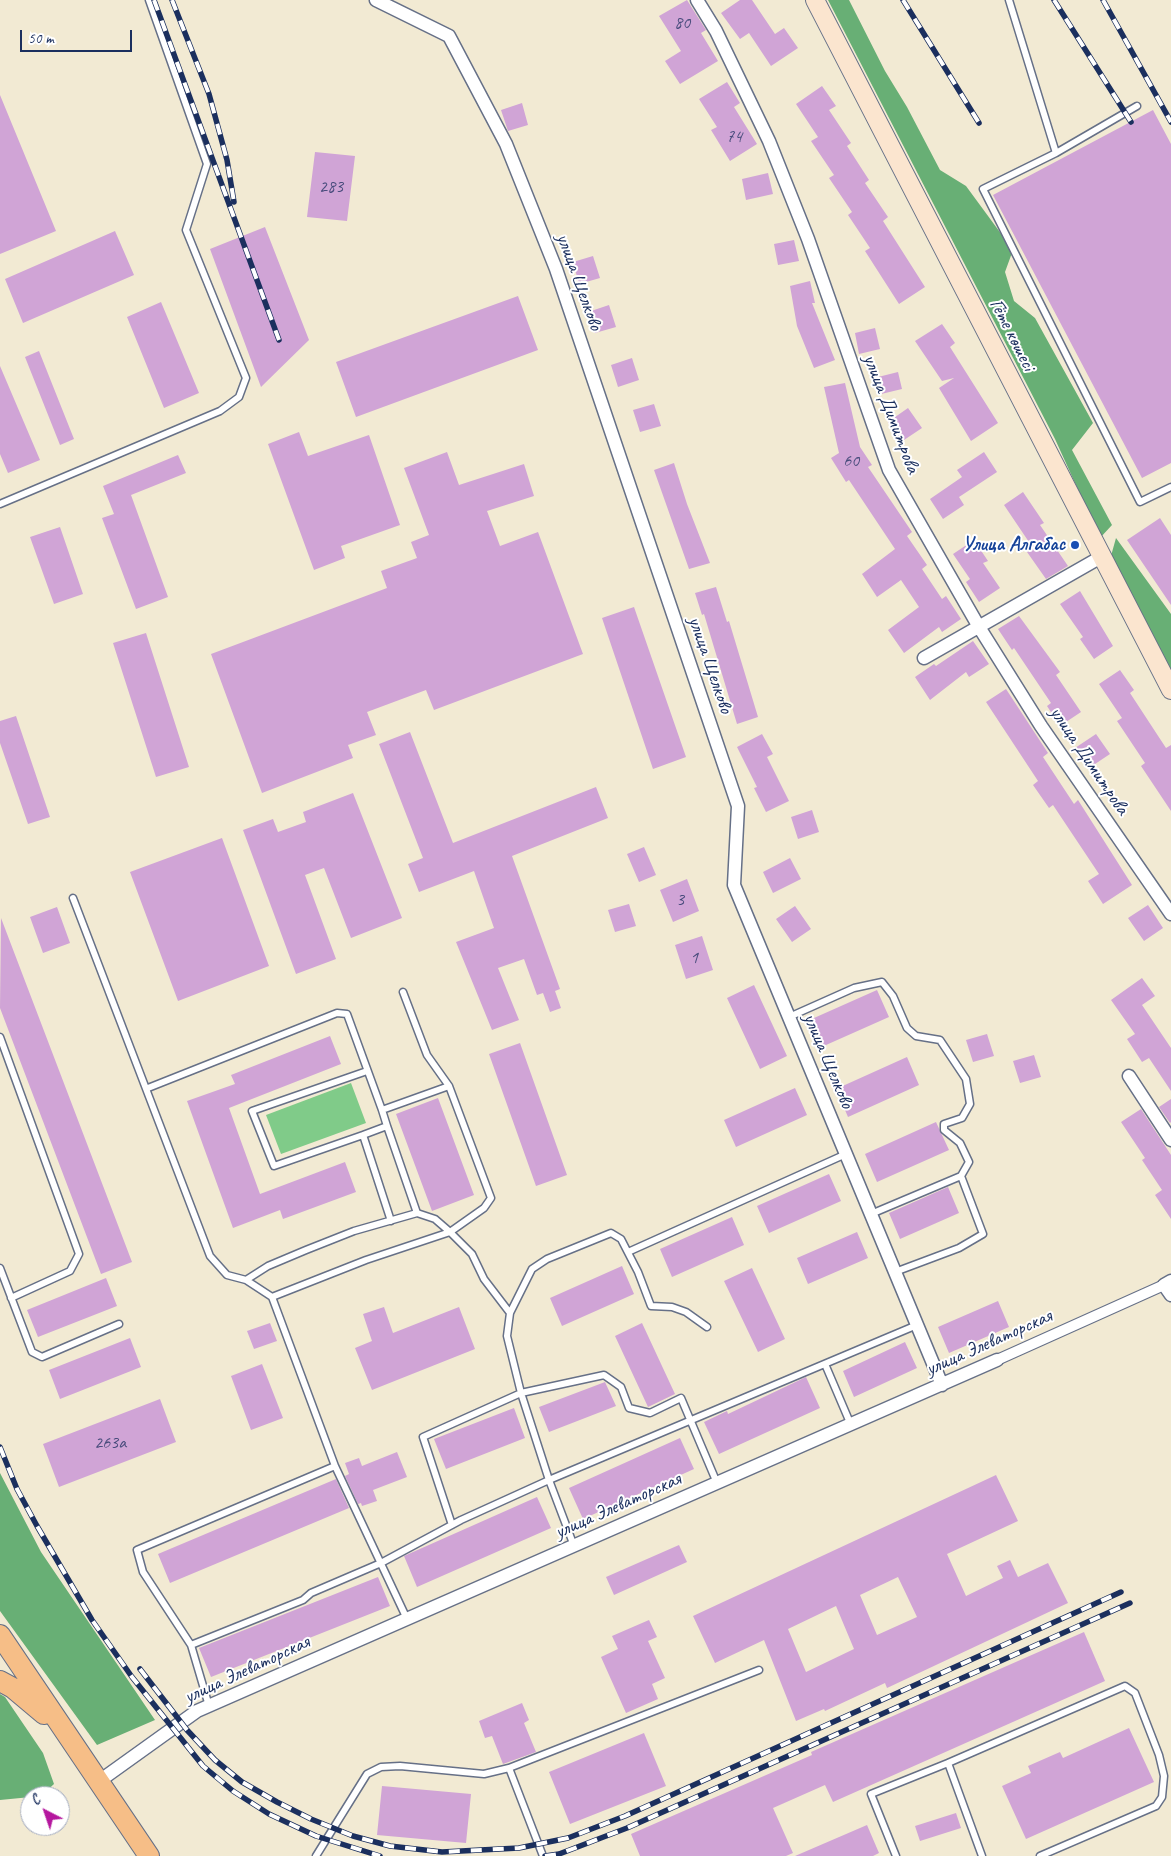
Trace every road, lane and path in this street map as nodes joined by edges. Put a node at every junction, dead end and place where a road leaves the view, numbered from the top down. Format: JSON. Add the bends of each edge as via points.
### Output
{"nodes":[{"id":1,"x":150,"y":0,"type":"edge"},
{"id":2,"x":376,"y":0,"type":"edge"},
{"id":3,"x":697,"y":0,"type":"edge"},
{"id":4,"x":815,"y":0,"type":"edge"},
{"id":5,"x":1009,"y":0,"type":"edge"},
{"id":6,"x":1137,"y":106,"type":"dead end"},
{"id":7,"x":1056,"y":154,"type":"junction"},
{"id":8,"x":1171,"y":487,"type":"edge"},
{"id":9,"x":0,"y":504,"type":"edge"},
{"id":10,"x":1101,"y":556,"type":"junction"},
{"id":11,"x":979,"y":627,"type":"junction"},
{"id":12,"x":924,"y":658,"type":"dead end"},
{"id":13,"x":1171,"y":690,"type":"edge"},
{"id":14,"x":73,"y":898,"type":"dead end"},
{"id":15,"x":1171,"y":914,"type":"edge"},
{"id":16,"x":404,"y":992,"type":"dead end"},
{"id":17,"x":789,"y":1017,"type":"junction"},
{"id":18,"x":0,"y":1037,"type":"edge"},
{"id":19,"x":367,"y":1071,"type":"junction"},
{"id":20,"x":1129,"y":1076,"type":"dead end"},
{"id":21,"x":449,"y":1086,"type":"junction"},
{"id":22,"x":148,"y":1088,"type":"junction"},
{"id":23,"x":382,"y":1110,"type":"junction"},
{"id":24,"x":387,"y":1126,"type":"junction"},
{"id":25,"x":363,"y":1135,"type":"junction"},
{"id":26,"x":1171,"y":1140,"type":"edge"},
{"id":27,"x":846,"y":1154,"type":"junction"},
{"id":28,"x":961,"y":1176,"type":"junction"},
{"id":29,"x":416,"y":1213,"type":"junction"},
{"id":30,"x":871,"y":1214,"type":"junction"},
{"id":31,"x":391,"y":1221,"type":"junction"},
{"id":32,"x":450,"y":1232,"type":"junction"},
{"id":33,"x":628,"y":1252,"type":"junction"},
{"id":34,"x":0,"y":1268,"type":"edge"},
{"id":35,"x":895,"y":1272,"type":"junction"},
{"id":36,"x":246,"y":1280,"type":"junction"},
{"id":37,"x":1169,"y":1287,"type":"edge"},
{"id":38,"x":272,"y":1297,"type":"junction"},
{"id":39,"x":11,"y":1298,"type":"junction"},
{"id":40,"x":510,"y":1313,"type":"junction"},
{"id":41,"x":119,"y":1324,"type":"dead end"},
{"id":42,"x":917,"y":1325,"type":"junction"},
{"id":43,"x":707,"y":1327,"type":"dead end"},
{"id":44,"x":997,"y":1360,"type":"joint"},
{"id":45,"x":825,"y":1364,"type":"junction"},
{"id":46,"x":942,"y":1384,"type":"junction"},
{"id":47,"x":521,"y":1393,"type":"junction"},
{"id":48,"x":690,"y":1420,"type":"junction"},
{"id":49,"x":851,"y":1424,"type":"junction"},
{"id":50,"x":335,"y":1466,"type":"junction"},
{"id":51,"x":548,"y":1480,"type":"junction"},
{"id":52,"x":717,"y":1483,"type":"junction"},
{"id":53,"x":452,"y":1524,"type":"junction"},
{"id":54,"x":574,"y":1546,"type":"junction"},
{"id":55,"x":381,"y":1563,"type":"junction"},
{"id":56,"x":406,"y":1619,"type":"junction"},
{"id":57,"x":0,"y":1635,"type":"edge"},
{"id":58,"x":190,"y":1645,"type":"junction"},
{"id":59,"x":759,"y":1670,"type":"dead end"},
{"id":60,"x":0,"y":1681,"type":"edge"},
{"id":61,"x":209,"y":1706,"type":"junction"},
{"id":62,"x":74,"y":1746,"type":"junction"},
{"id":63,"x":948,"y":1763,"type":"junction"},
{"id":64,"x":509,"y":1768,"type":"junction"},
{"id":65,"x":98,"y":1782,"type":"junction"},
{"id":66,"x":149,"y":1856,"type":"edge"},
{"id":67,"x":316,"y":1856,"type":"edge"},
{"id":68,"x":543,"y":1856,"type":"edge"},
{"id":69,"x":896,"y":1856,"type":"edge"},
{"id":70,"x":982,"y":1856,"type":"edge"},
{"id":71,"x":1040,"y":1856,"type":"edge"}],
"edges":[{"from":1,"to":9,"type":"lane","via":[[207,164],[186,230],[246,378],[239,397],[220,412]]},
{"from":2,"to":17,"type":"street","name":"улица Щелково","via":[[449,36],[506,144],[545,242],[738,806],[734,884]]},
{"from":3,"to":11,"type":"street","name":"улица Димитрова","via":[[716,31],[769,141],[808,239],[890,470]]},
{"from":4,"to":10,"type":"main road","name":"Гёте көшесі"},
{"from":5,"to":7,"type":"lane"},
{"from":6,"to":7,"type":"lane"},
{"from":7,"to":8,"type":"lane","via":[[983,189],[1140,502]]},
{"from":10,"to":11,"type":"street"},
{"from":10,"to":13,"type":"main road","name":"Гёте көшесі"},
{"from":11,"to":12,"type":"street"},
{"from":11,"to":15,"type":"street","name":"улица Димитрова","via":[[1041,726]]},
{"from":14,"to":22,"type":"lane"},
{"from":16,"to":21,"type":"lane","via":[[427,1055]]},
{"from":17,"to":27,"type":"street","name":"улица Щелково"},
{"from":17,"to":28,"type":"lane","via":[[854,988],[882,982],[893,996],[907,1028],[916,1036],[940,1040],[966,1079],[970,1104],[962,1118],[944,1124],[944,1130],[960,1142],[969,1162]]},
{"from":18,"to":39,"type":"lane","via":[[79,1254],[70,1271]]},
{"from":19,"to":22,"type":"lane","via":[[347,1014],[337,1014]]},
{"from":19,"to":23,"type":"lane"},
{"from":19,"to":25,"type":"lane","via":[[252,1111],[274,1166]]},
{"from":20,"to":26,"type":"street"},
{"from":21,"to":23,"type":"lane"},
{"from":21,"to":32,"type":"lane","via":[[491,1198],[484,1208]]},
{"from":22,"to":36,"type":"lane","via":[[210,1256],[227,1276]]},
{"from":23,"to":24,"type":"lane"},
{"from":24,"to":25,"type":"lane"},
{"from":24,"to":29,"type":"lane"},
{"from":25,"to":31,"type":"lane"},
{"from":27,"to":30,"type":"street","name":"улица Щелково"},
{"from":27,"to":33,"type":"lane"},
{"from":28,"to":30,"type":"lane"},
{"from":28,"to":35,"type":"lane","via":[[983,1234],[958,1248]]},
{"from":29,"to":31,"type":"lane"},
{"from":29,"to":32,"type":"lane","via":[[435,1219]]},
{"from":30,"to":35,"type":"street","name":"улица Щелково"},
{"from":31,"to":36,"type":"lane","via":[[306,1250],[268,1266]]},
{"from":32,"to":38,"type":"lane","via":[[366,1260]]},
{"from":32,"to":40,"type":"lane","via":[[472,1254],[484,1279]]},
{"from":33,"to":40,"type":"lane","via":[[621,1239],[611,1233],[548,1259],[532,1269]]},
{"from":33,"to":43,"type":"lane","via":[[651,1306],[672,1307],[686,1312]]},
{"from":34,"to":39,"type":"lane"},
{"from":35,"to":42,"type":"street","name":"улица Щелково"},
{"from":36,"to":38,"type":"lane"},
{"from":37,"to":44,"type":"street","name":"улица Элеваторская"},
{"from":38,"to":50,"type":"lane"},
{"from":39,"to":41,"type":"lane","via":[[32,1352],[42,1357]]},
{"from":40,"to":47,"type":"lane","via":[[507,1336]]},
{"from":42,"to":45,"type":"lane"},
{"from":42,"to":46,"type":"street","name":"улица Щелково"},
{"from":44,"to":46,"type":"street","name":"улица Элеваторская"},
{"from":45,"to":48,"type":"lane"},
{"from":45,"to":49,"type":"lane"},
{"from":46,"to":49,"type":"street","name":"улица Элеваторская"},
{"from":47,"to":48,"type":"lane","via":[[604,1375],[621,1388],[629,1408],[650,1413],[681,1398]]},
{"from":47,"to":51,"type":"lane"},
{"from":47,"to":53,"type":"lane","via":[[423,1437]]},
{"from":48,"to":51,"type":"lane"},
{"from":48,"to":52,"type":"lane"},
{"from":49,"to":52,"type":"street","name":"улица Элеваторская"},
{"from":50,"to":55,"type":"lane"},
{"from":50,"to":58,"type":"lane","via":[[137,1550],[143,1572]]},
{"from":51,"to":53,"type":"lane"},
{"from":51,"to":54,"type":"lane"},
{"from":52,"to":54,"type":"street","name":"улица Элеваторская"},
{"from":53,"to":55,"type":"lane"},
{"from":54,"to":56,"type":"street","name":"улица Элеваторская"},
{"from":55,"to":56,"type":"lane"},
{"from":55,"to":58,"type":"lane","via":[[311,1593],[303,1600]]},
{"from":56,"to":61,"type":"street","name":"улица Элеваторская"},
{"from":57,"to":62,"type":"main road"},
{"from":58,"to":61,"type":"lane"},
{"from":59,"to":64,"type":"lane"},
{"from":60,"to":62,"type":"main road","via":[[29,1700]]},
{"from":61,"to":65,"type":"street","name":"улица Элеваторская","via":[[197,1711]]},
{"from":62,"to":65,"type":"main road"},
{"from":63,"to":69,"type":"lane","via":[[871,1794]]},
{"from":63,"to":70,"type":"lane"},
{"from":63,"to":71,"type":"lane","via":[[1126,1686],[1135,1693],[1160,1755],[1164,1776],[1162,1797],[1156,1806]]},
{"from":64,"to":67,"type":"lane","via":[[484,1774],[381,1767],[368,1774]]},
{"from":64,"to":68,"type":"lane"},
{"from":65,"to":66,"type":"main road"}]}
